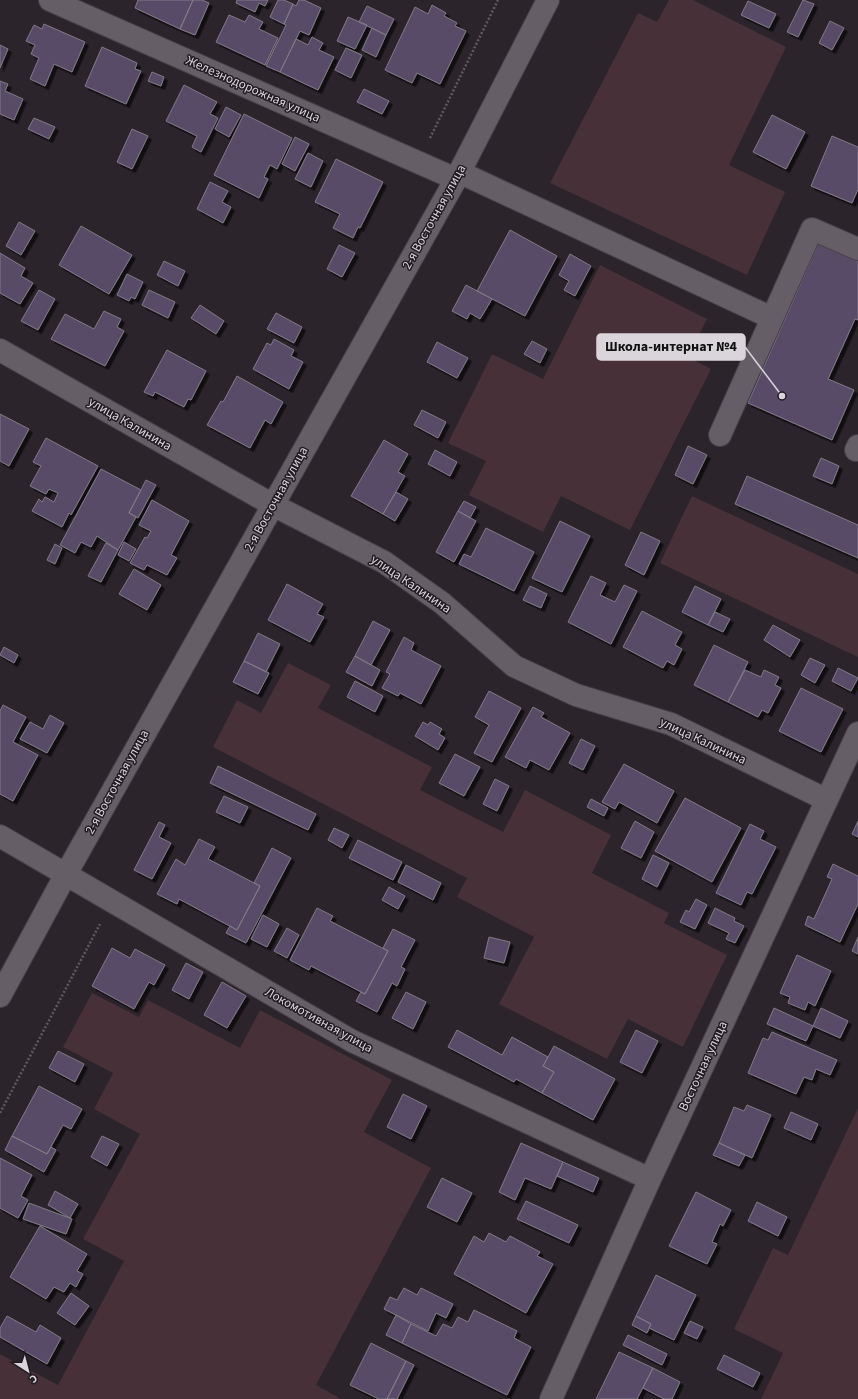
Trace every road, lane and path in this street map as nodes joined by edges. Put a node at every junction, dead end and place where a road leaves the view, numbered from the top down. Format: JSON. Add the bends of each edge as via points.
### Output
{"nodes":[{"id":1,"x":50,"y":0,"type":"edge"},
{"id":2,"x":498,"y":0,"type":"edge"},
{"id":3,"x":548,"y":0,"type":"edge"},
{"id":4,"x":418,"y":162,"type":"junction"},
{"id":5,"x":458,"y":175,"type":"junction"},
{"id":6,"x":858,"y":249,"type":"edge"},
{"id":7,"x":772,"y":318,"type":"junction"},
{"id":8,"x":0,"y":350,"type":"edge"},
{"id":9,"x":720,"y":434,"type":"dead end"},
{"id":10,"x":273,"y":505,"type":"junction"},
{"id":11,"x":858,"y":733,"type":"edge"},
{"id":12,"x":827,"y":800,"type":"junction"},
{"id":13,"x":0,"y":836,"type":"edge"},
{"id":14,"x":66,"y":874,"type":"junction"},
{"id":15,"x":112,"y":901,"type":"junction"},
{"id":16,"x":0,"y":996,"type":"edge"},
{"id":17,"x":0,"y":1112,"type":"edge"},
{"id":18,"x":650,"y":1179,"type":"junction"},
{"id":19,"x":551,"y":1399,"type":"edge"}],
"edges":[{"from":1,"to":4,"type":"street","name":"Железнодорожная улица"},
{"from":2,"to":4,"type":"path"},
{"from":3,"to":5,"type":"street","name":"2-я Восточная улица"},
{"from":4,"to":5,"type":"street","name":"Железнодорожная улица"},
{"from":5,"to":7,"type":"street","name":"Железнодорожная улица"},
{"from":5,"to":10,"type":"street","name":"2-я Восточная улица"},
{"from":6,"to":7,"type":"street","via":[[812,228]]},
{"from":7,"to":9,"type":"street"},
{"from":8,"to":10,"type":"street","name":"улица Калинина"},
{"from":10,"to":12,"type":"street","name":"улица Калинина","via":[[384,562],[442,603],[514,666],[576,695],[671,724]]},
{"from":10,"to":14,"type":"street","name":"2-я Восточная улица"},
{"from":11,"to":12,"type":"street","name":"Восточная улица"},
{"from":12,"to":18,"type":"street","name":"Восточная улица"},
{"from":13,"to":14,"type":"street","name":"Локомотивная улица"},
{"from":14,"to":15,"type":"street","name":"Локомотивная улица"},
{"from":14,"to":16,"type":"street","name":"2-я Восточная улица"},
{"from":15,"to":17,"type":"path"},
{"from":15,"to":18,"type":"street","name":"Локомотивная улица","via":[[352,1041]]},
{"from":18,"to":19,"type":"street","name":"Восточная улица"}]}
